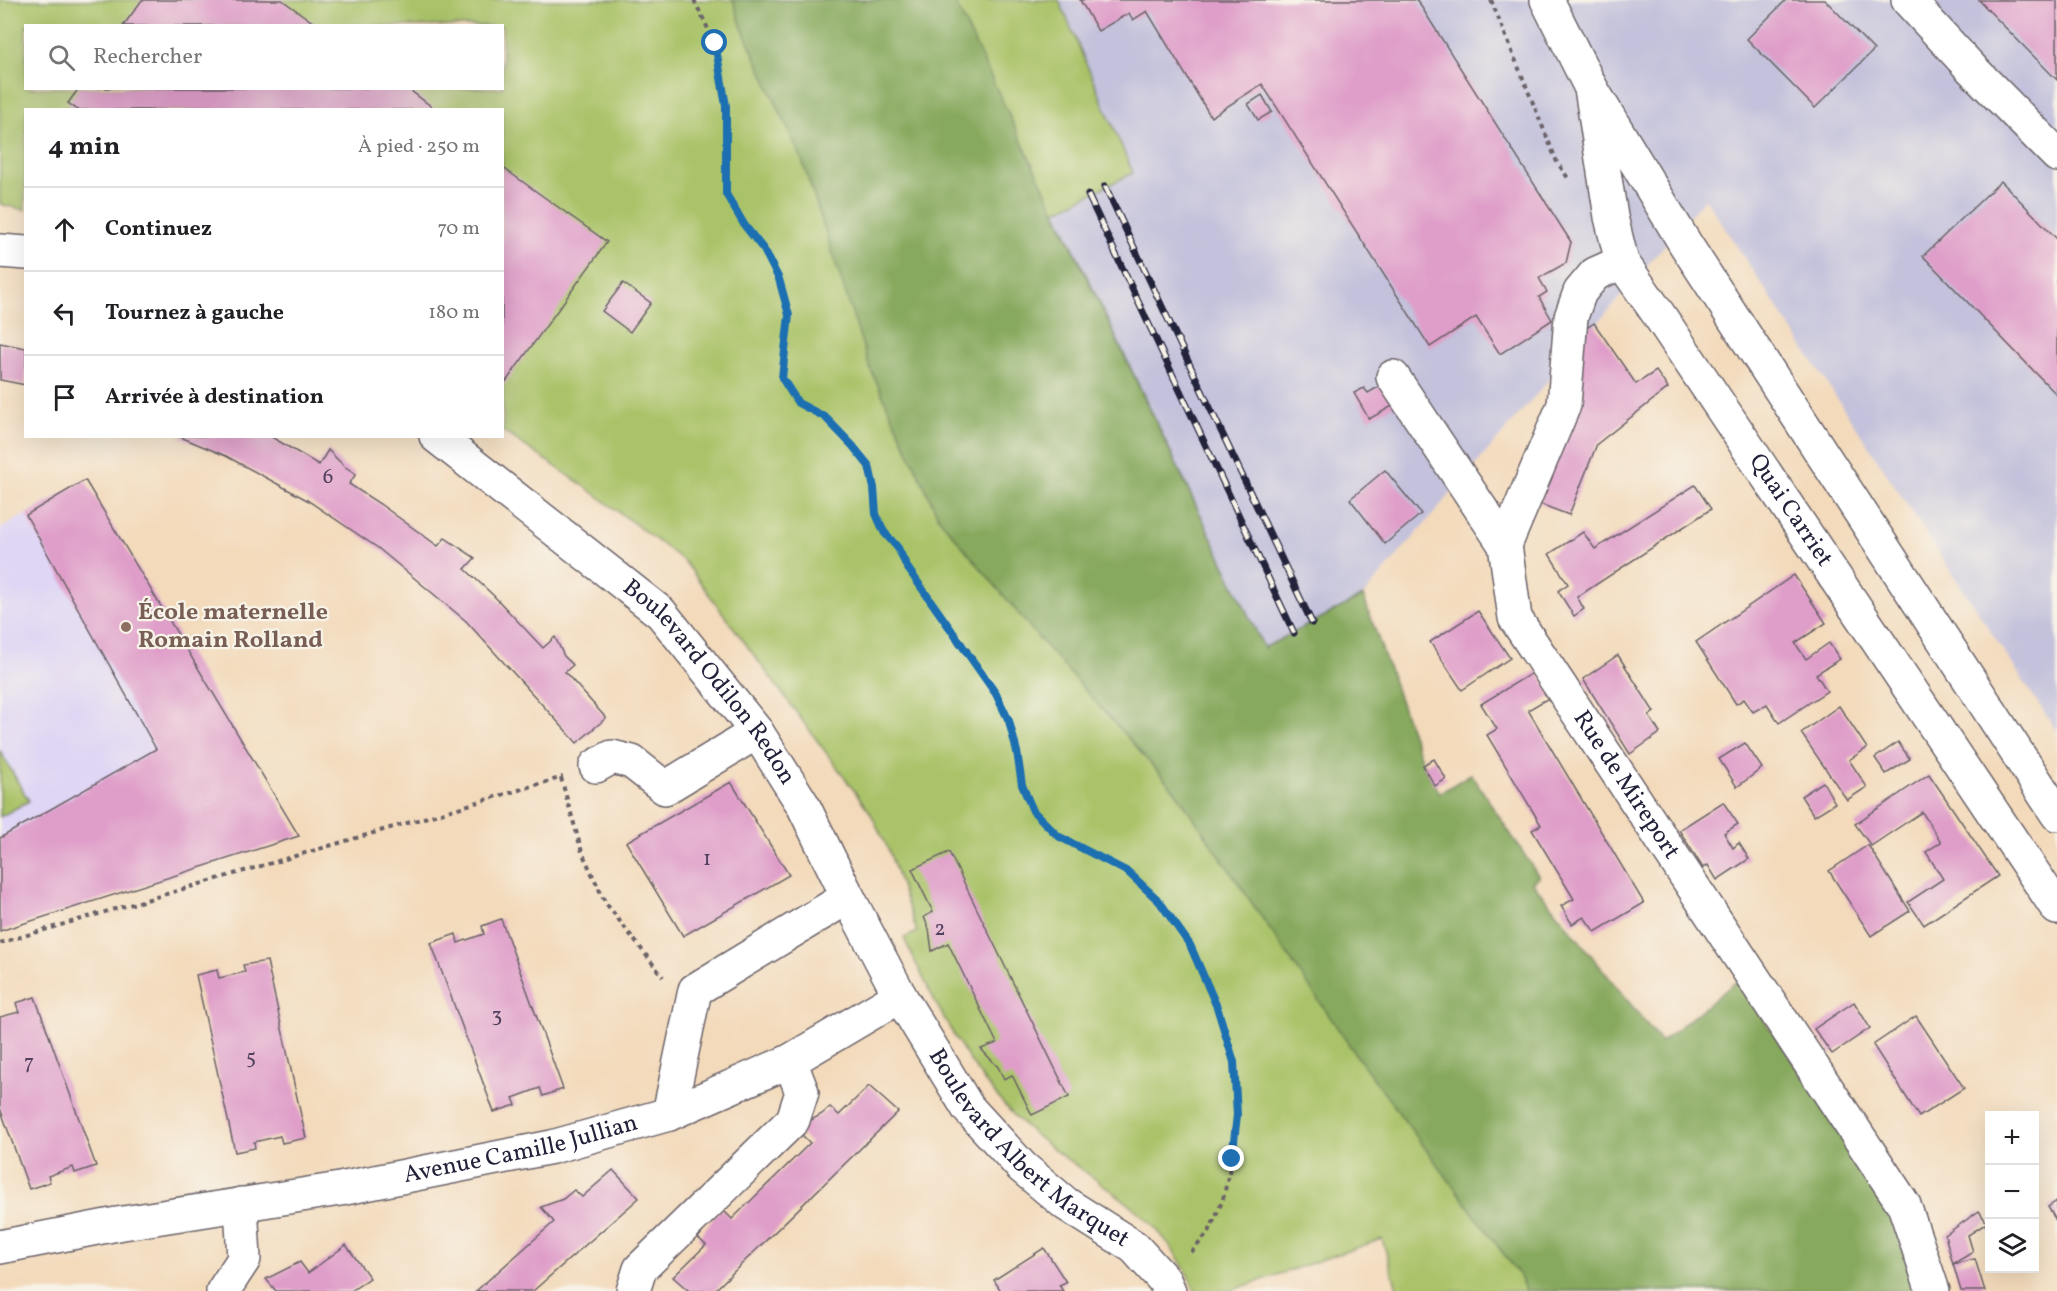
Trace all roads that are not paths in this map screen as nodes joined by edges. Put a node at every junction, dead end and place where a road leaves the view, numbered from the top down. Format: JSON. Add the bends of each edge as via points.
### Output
{"nodes":[{"id":1,"x":1547,"y":0,"type":"edge"},
{"id":2,"x":1908,"y":0,"type":"edge"},
{"id":3,"x":1591,"y":87,"type":"junction"},
{"id":4,"x":2057,"y":155,"type":"edge"},
{"id":5,"x":0,"y":251,"type":"edge"},
{"id":6,"x":24,"y":253,"type":"edge"},
{"id":7,"x":1622,"y":262,"type":"junction"},
{"id":8,"x":1393,"y":377,"type":"dead end"},
{"id":9,"x":440,"y":438,"type":"edge"},
{"id":10,"x":1505,"y":545,"type":"junction"},
{"id":11,"x":757,"y":732,"type":"junction"},
{"id":12,"x":596,"y":766,"type":"road end"},
{"id":13,"x":2057,"y":814,"type":"edge"},
{"id":14,"x":848,"y":897,"type":"junction"},
{"id":15,"x":2057,"y":908,"type":"edge"},
{"id":16,"x":900,"y":996,"type":"junction"},
{"id":17,"x":790,"y":1061,"type":"junction"},
{"id":18,"x":669,"y":1114,"type":"junction"},
{"id":19,"x":241,"y":1204,"type":"junction"},
{"id":20,"x":0,"y":1247,"type":"edge"},
{"id":21,"x":1166,"y":1286,"type":"edge"},
{"id":22,"x":223,"y":1291,"type":"edge"},
{"id":23,"x":633,"y":1291,"type":"edge"},
{"id":24,"x":1934,"y":1291,"type":"edge"}],
"edges":[{"from":1,"to":3,"type":"street","name":"Quai Carriet"},
{"from":2,"to":4,"type":"street"},
{"from":3,"to":7,"type":"street","name":"Quai Carriet"},
{"from":3,"to":13,"type":"street","name":"Quai Carriet","via":[[1686,245]]},
{"from":5,"to":6,"type":"street"},
{"from":7,"to":10,"type":"street","via":[[1595,274],[1581,292],[1571,317],[1564,405]]},
{"from":7,"to":15,"type":"street","name":"Quai Carriet"},
{"from":8,"to":10,"type":"street"},
{"from":9,"to":11,"type":"street","name":"Boulevard Odilon Redon","via":[[661,613]]},
{"from":10,"to":24,"type":"street","name":"Rue de Mireport","via":[[1515,618],[1904,1205]]},
{"from":11,"to":12,"type":"street","via":[[665,788],[632,762],[612,757]]},
{"from":11,"to":14,"type":"street","name":"Boulevard Odilon Redon","via":[[802,805]]},
{"from":14,"to":16,"type":"street","name":"Boulevard Odilon Redon"},
{"from":14,"to":18,"type":"street","via":[[695,990]]},
{"from":16,"to":17,"type":"street","name":"Avenue Camille Jullian"},
{"from":16,"to":21,"type":"street","name":"Boulevard Albert Marquet","via":[[968,1107],[1022,1167],[1066,1204],[1134,1247]]},
{"from":17,"to":18,"type":"street","name":"Avenue Camille Jullian"},
{"from":17,"to":23,"type":"street","via":[[802,1092],[793,1119],[640,1269]]},
{"from":18,"to":19,"type":"street","name":"Avenue Camille Jullian","via":[[552,1147],[340,1189]]},
{"from":19,"to":20,"type":"street","name":"Avenue Camille Jullian"},
{"from":19,"to":22,"type":"street","via":[[244,1259]]}]}
